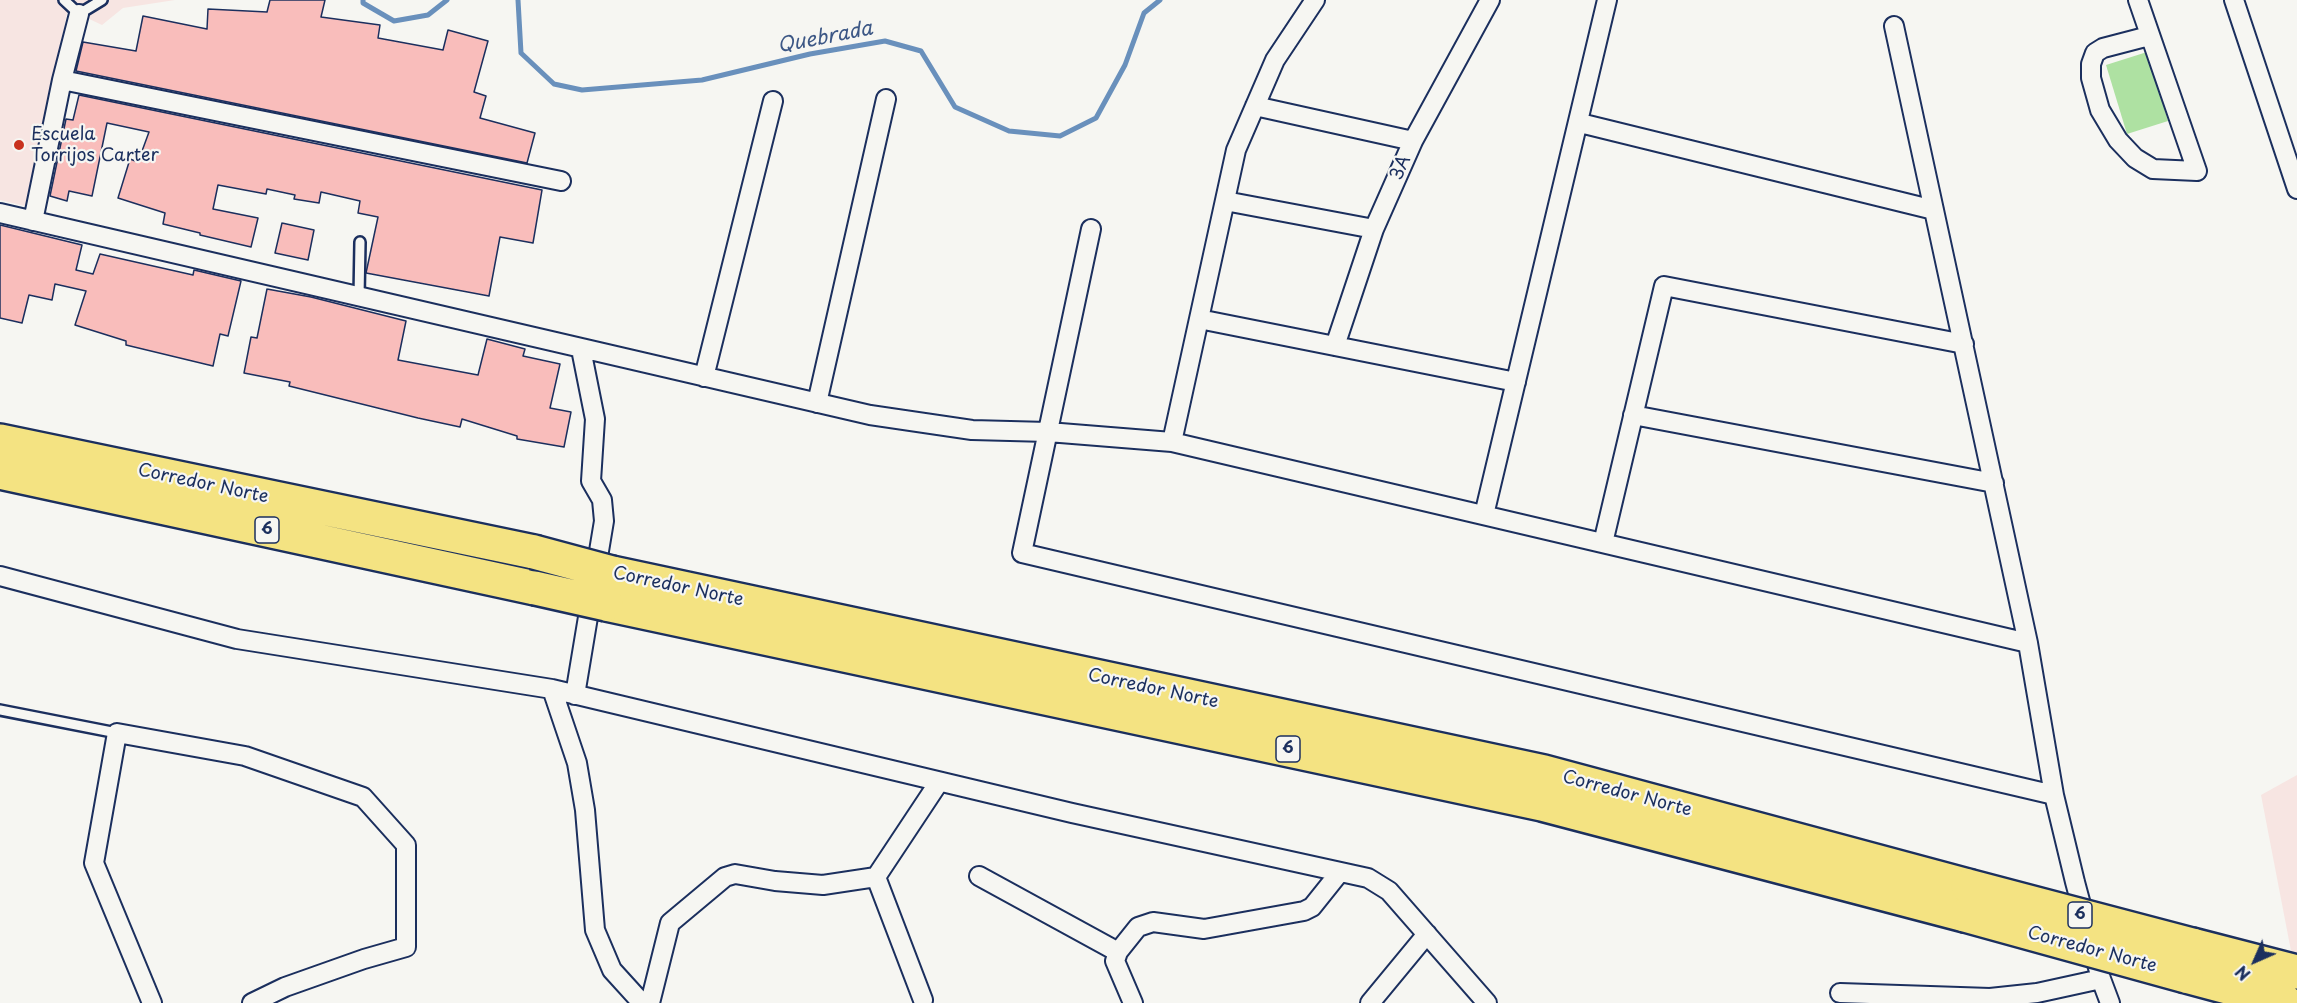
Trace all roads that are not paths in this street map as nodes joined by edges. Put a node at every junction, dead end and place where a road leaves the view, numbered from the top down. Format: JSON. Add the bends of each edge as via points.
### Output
{"nodes":[{"id":1,"x":64,"y":0,"type":"edge"},
{"id":2,"x":102,"y":0,"type":"edge"},
{"id":3,"x":1316,"y":0,"type":"edge"},
{"id":4,"x":1490,"y":0,"type":"edge"},
{"id":5,"x":1607,"y":0,"type":"edge"},
{"id":6,"x":2138,"y":0,"type":"edge"},
{"id":7,"x":2234,"y":0,"type":"edge"},
{"id":8,"x":79,"y":14,"type":"junction"},
{"id":9,"x":1894,"y":26,"type":"dead end"},
{"id":10,"x":2149,"y":36,"type":"junction"},
{"id":11,"x":62,"y":80,"type":"junction"},
{"id":12,"x":886,"y":99,"type":"dead end"},
{"id":13,"x":772,"y":101,"type":"dead end"},
{"id":14,"x":1255,"y":106,"type":"junction"},
{"id":15,"x":1580,"y":123,"type":"junction"},
{"id":16,"x":1413,"y":141,"type":"junction"},
{"id":17,"x":2293,"y":162,"type":"edge"},
{"id":18,"x":561,"y":181,"type":"dead end"},
{"id":19,"x":2297,"y":189,"type":"edge"},
{"id":20,"x":1225,"y":201,"type":"junction"},
{"id":21,"x":1934,"y":210,"type":"junction"},
{"id":22,"x":0,"y":213,"type":"edge"},
{"id":23,"x":33,"y":221,"type":"junction"},
{"id":24,"x":1091,"y":229,"type":"dead end"},
{"id":25,"x":1374,"y":229,"type":"junction"},
{"id":26,"x":360,"y":242,"type":"dead end"},
{"id":27,"x":359,"y":297,"type":"junction"},
{"id":28,"x":1199,"y":319,"type":"junction"},
{"id":29,"x":1964,"y":344,"type":"junction"},
{"id":30,"x":1335,"y":346,"type":"junction"},
{"id":31,"x":581,"y":349,"type":"junction"},
{"id":32,"x":704,"y":377,"type":"junction"},
{"id":33,"x":1516,"y":382,"type":"junction"},
{"id":34,"x":817,"y":403,"type":"junction"},
{"id":35,"x":1633,"y":415,"type":"junction"},
{"id":36,"x":1048,"y":432,"type":"junction"},
{"id":37,"x":0,"y":441,"type":"edge"},
{"id":38,"x":1172,"y":442,"type":"junction"},
{"id":39,"x":0,"y":472,"type":"edge"},
{"id":40,"x":1994,"y":483,"type":"junction"},
{"id":41,"x":1484,"y":515,"type":"junction"},
{"id":42,"x":1603,"y":543,"type":"junction"},
{"id":43,"x":0,"y":576,"type":"edge"},
{"id":44,"x":609,"y":588,"type":"junction"},
{"id":45,"x":2028,"y":643,"type":"junction"},
{"id":46,"x":552,"y":689,"type":"junction"},
{"id":47,"x":575,"y":695,"type":"junction"},
{"id":48,"x":0,"y":710,"type":"edge"},
{"id":49,"x":117,"y":733,"type":"junction"},
{"id":50,"x":939,"y":782,"type":"junction"},
{"id":51,"x":2054,"y":795,"type":"junction"},
{"id":52,"x":1340,"y":872,"type":"junction"},
{"id":53,"x":979,"y":876,"type":"dead end"},
{"id":54,"x":876,"y":877,"type":"junction"},
{"id":55,"x":1427,"y":934,"type":"junction"},
{"id":56,"x":1118,"y":952,"type":"junction"},
{"id":57,"x":2189,"y":961,"type":"junction"},
{"id":58,"x":2297,"y":972,"type":"edge"},
{"id":59,"x":2101,"y":979,"type":"junction"},
{"id":60,"x":1840,"y":993,"type":"dead end"},
{"id":61,"x":923,"y":1000,"type":"dead end"},
{"id":62,"x":152,"y":1003,"type":"edge"},
{"id":63,"x":252,"y":1003,"type":"edge"},
{"id":64,"x":642,"y":1003,"type":"edge"},
{"id":65,"x":650,"y":1003,"type":"edge"},
{"id":66,"x":1134,"y":1003,"type":"edge"},
{"id":67,"x":1370,"y":1003,"type":"edge"},
{"id":68,"x":1487,"y":1003,"type":"edge"},
{"id":69,"x":2110,"y":1003,"type":"edge"},
{"id":70,"x":2287,"y":1003,"type":"edge"}],
"edges":[{"from":1,"to":8,"type":"lane"},
{"from":2,"to":8,"type":"lane"},
{"from":3,"to":14,"type":"street","via":[[1275,60]]},
{"from":4,"to":16,"type":"street","name":"3A"},
{"from":5,"to":15,"type":"street"},
{"from":6,"to":10,"type":"street"},
{"from":7,"to":17,"type":"street"},
{"from":8,"to":11,"type":"street"},
{"from":9,"to":21,"type":"street"},
{"from":10,"to":10,"type":"street","via":[[2185,137],[2197,171],[2153,169],[2135,158],[2100,111],[2091,78],[2095,53]]},
{"from":11,"to":18,"type":"street"},
{"from":11,"to":23,"type":"street"},
{"from":12,"to":34,"type":"street"},
{"from":13,"to":32,"type":"street"},
{"from":14,"to":16,"type":"street"},
{"from":14,"to":20,"type":"street","via":[[1236,150]]},
{"from":15,"to":21,"type":"street"},
{"from":15,"to":33,"type":"street"},
{"from":16,"to":25,"type":"street","name":"3A"},
{"from":17,"to":19,"type":"street"},
{"from":20,"to":25,"type":"street"},
{"from":20,"to":28,"type":"street"},
{"from":21,"to":29,"type":"street"},
{"from":22,"to":23,"type":"street"},
{"from":23,"to":27,"type":"street"},
{"from":24,"to":36,"type":"street"},
{"from":25,"to":30,"type":"street","name":"3A"},
{"from":26,"to":27,"type":"lane"},
{"from":27,"to":31,"type":"street"},
{"from":28,"to":30,"type":"street"},
{"from":28,"to":38,"type":"street"},
{"from":29,"to":35,"type":"street","via":[[1664,286]]},
{"from":29,"to":40,"type":"street"},
{"from":30,"to":33,"type":"street"},
{"from":31,"to":32,"type":"street"},
{"from":31,"to":47,"type":"street","via":[[595,419],[591,481],[602,500],[604,521]]},
{"from":32,"to":34,"type":"street"},
{"from":33,"to":41,"type":"street"},
{"from":34,"to":36,"type":"street","via":[[972,430]]},
{"from":35,"to":40,"type":"street"},
{"from":35,"to":42,"type":"street"},
{"from":36,"to":38,"type":"street"},
{"from":36,"to":51,"type":"street","via":[[1022,553]]},
{"from":37,"to":44,"type":"highway","name":"Corredor Norte","number":"6","bridge":true,"via":[[534,552]]},
{"from":38,"to":41,"type":"street"},
{"from":39,"to":44,"type":"highway","name":"Corredor Norte","number":"6","bridge":true,"via":[[534,588]]},
{"from":40,"to":45,"type":"street"},
{"from":41,"to":42,"type":"street"},
{"from":42,"to":45,"type":"street"},
{"from":43,"to":46,"type":"street","via":[[237,639]]},
{"from":44,"to":57,"type":"highway","name":"Corredor Norte","number":"6","bridge":true,"via":[[1966,900]]},
{"from":45,"to":51,"type":"street"},
{"from":46,"to":47,"type":"street"},
{"from":46,"to":64,"type":"street","via":[[577,763],[595,930],[612,970]]},
{"from":47,"to":50,"type":"street"},
{"from":48,"to":49,"type":"lane"},
{"from":49,"to":62,"type":"street","via":[[94,863]]},
{"from":49,"to":63,"type":"street","via":[[245,756],[363,797],[406,845],[406,947],[285,987]]},
{"from":50,"to":52,"type":"street"},
{"from":50,"to":54,"type":"street"},
{"from":51,"to":59,"type":"street"},
{"from":52,"to":55,"type":"street","via":[[1368,878],[1389,891]]},
{"from":52,"to":56,"type":"street","via":[[1312,907],[1304,911],[1204,929],[1145,923]]},
{"from":53,"to":56,"type":"street"},
{"from":54,"to":61,"type":"street"},
{"from":54,"to":65,"type":"street","via":[[823,885],[735,874],[725,877],[670,923]]},
{"from":55,"to":67,"type":"street"},
{"from":55,"to":68,"type":"street"},
{"from":56,"to":66,"type":"street","via":[[1117,970]]},
{"from":57,"to":58,"type":"highway","name":"Corredor Norte","number":"6"},
{"from":57,"to":70,"type":"highway","name":"Corredor Norte","number":"6"},
{"from":59,"to":60,"type":"street","via":[[1990,999]]},
{"from":59,"to":69,"type":"street"}]}
